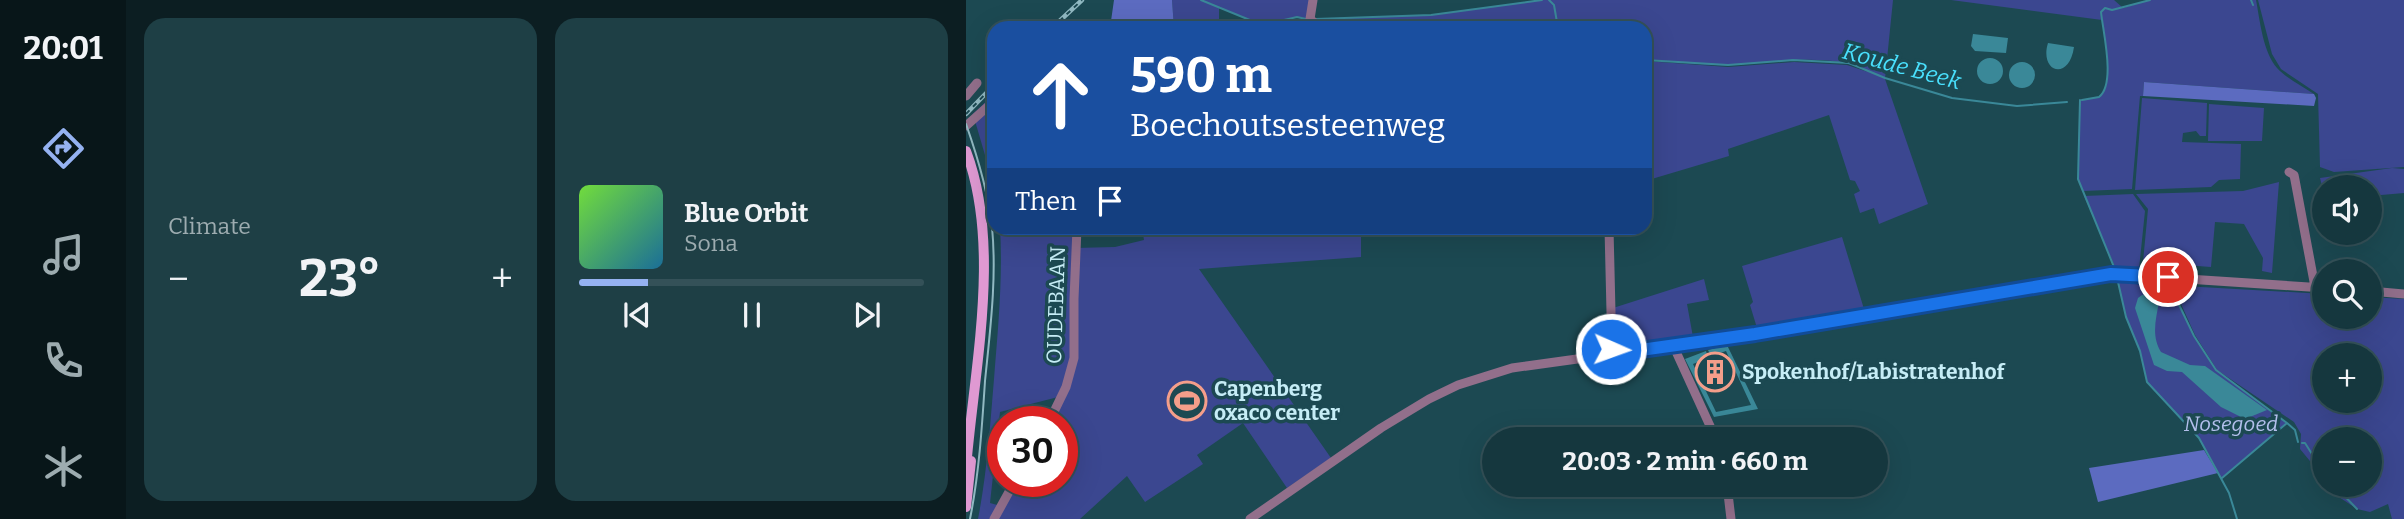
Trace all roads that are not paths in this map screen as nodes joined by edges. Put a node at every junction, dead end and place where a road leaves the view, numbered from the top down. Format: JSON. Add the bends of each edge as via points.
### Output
{"nodes":[{"id":1,"x":1313,"y":0,"type":"edge"},
{"id":2,"x":1312,"y":21,"type":"edge"},
{"id":3,"x":977,"y":83,"type":"dead end"},
{"id":4,"x":966,"y":96,"type":"edge"},
{"id":5,"x":987,"y":106,"type":"edge"},
{"id":6,"x":966,"y":126,"type":"edge"},
{"id":7,"x":966,"y":151,"type":"edge"},
{"id":8,"x":2289,"y":172,"type":"dead end"},
{"id":9,"x":1077,"y":235,"type":"edge"},
{"id":10,"x":1609,"y":235,"type":"edge"},
{"id":11,"x":2313,"y":259,"type":"edge"},
{"id":12,"x":2312,"y":288,"type":"edge"},
{"id":13,"x":2382,"y":292,"type":"edge"},
{"id":14,"x":2404,"y":294,"type":"edge"},
{"id":15,"x":1674,"y":345,"type":"junction"},
{"id":16,"x":1612,"y":354,"type":"junction"},
{"id":17,"x":973,"y":405,"type":"junction"},
{"id":18,"x":1057,"y":406,"type":"edge"},
{"id":19,"x":1712,"y":427,"type":"edge"},
{"id":20,"x":966,"y":468,"type":"edge"},
{"id":21,"x":1006,"y":497,"type":"edge"},
{"id":22,"x":1728,"y":497,"type":"edge"},
{"id":23,"x":966,"y":507,"type":"edge"},
{"id":24,"x":994,"y":519,"type":"edge"},
{"id":25,"x":1250,"y":519,"type":"edge"},
{"id":26,"x":1731,"y":519,"type":"edge"}],
"edges":[{"from":1,"to":2,"type":"street"},
{"from":3,"to":4,"type":"street"},
{"from":5,"to":6,"type":"street"},
{"from":7,"to":17,"type":"main road","via":[[978,199],[983,248]]},
{"from":8,"to":11,"type":"street","via":[[2294,175]]},
{"from":9,"to":18,"type":"street","name":"OUDEBAAN","via":[[1074,358]]},
{"from":10,"to":16,"type":"street"},
{"from":12,"to":15,"type":"street","via":[[2111,274]]},
{"from":13,"to":14,"type":"street"},
{"from":15,"to":16,"type":"street"},
{"from":15,"to":19,"type":"street"},
{"from":16,"to":25,"type":"street","via":[[1512,368],[1458,385],[1381,428]]},
{"from":17,"to":20,"type":"main road"},
{"from":17,"to":23,"type":"main road"},
{"from":21,"to":24,"type":"street"},
{"from":22,"to":26,"type":"street"}]}
